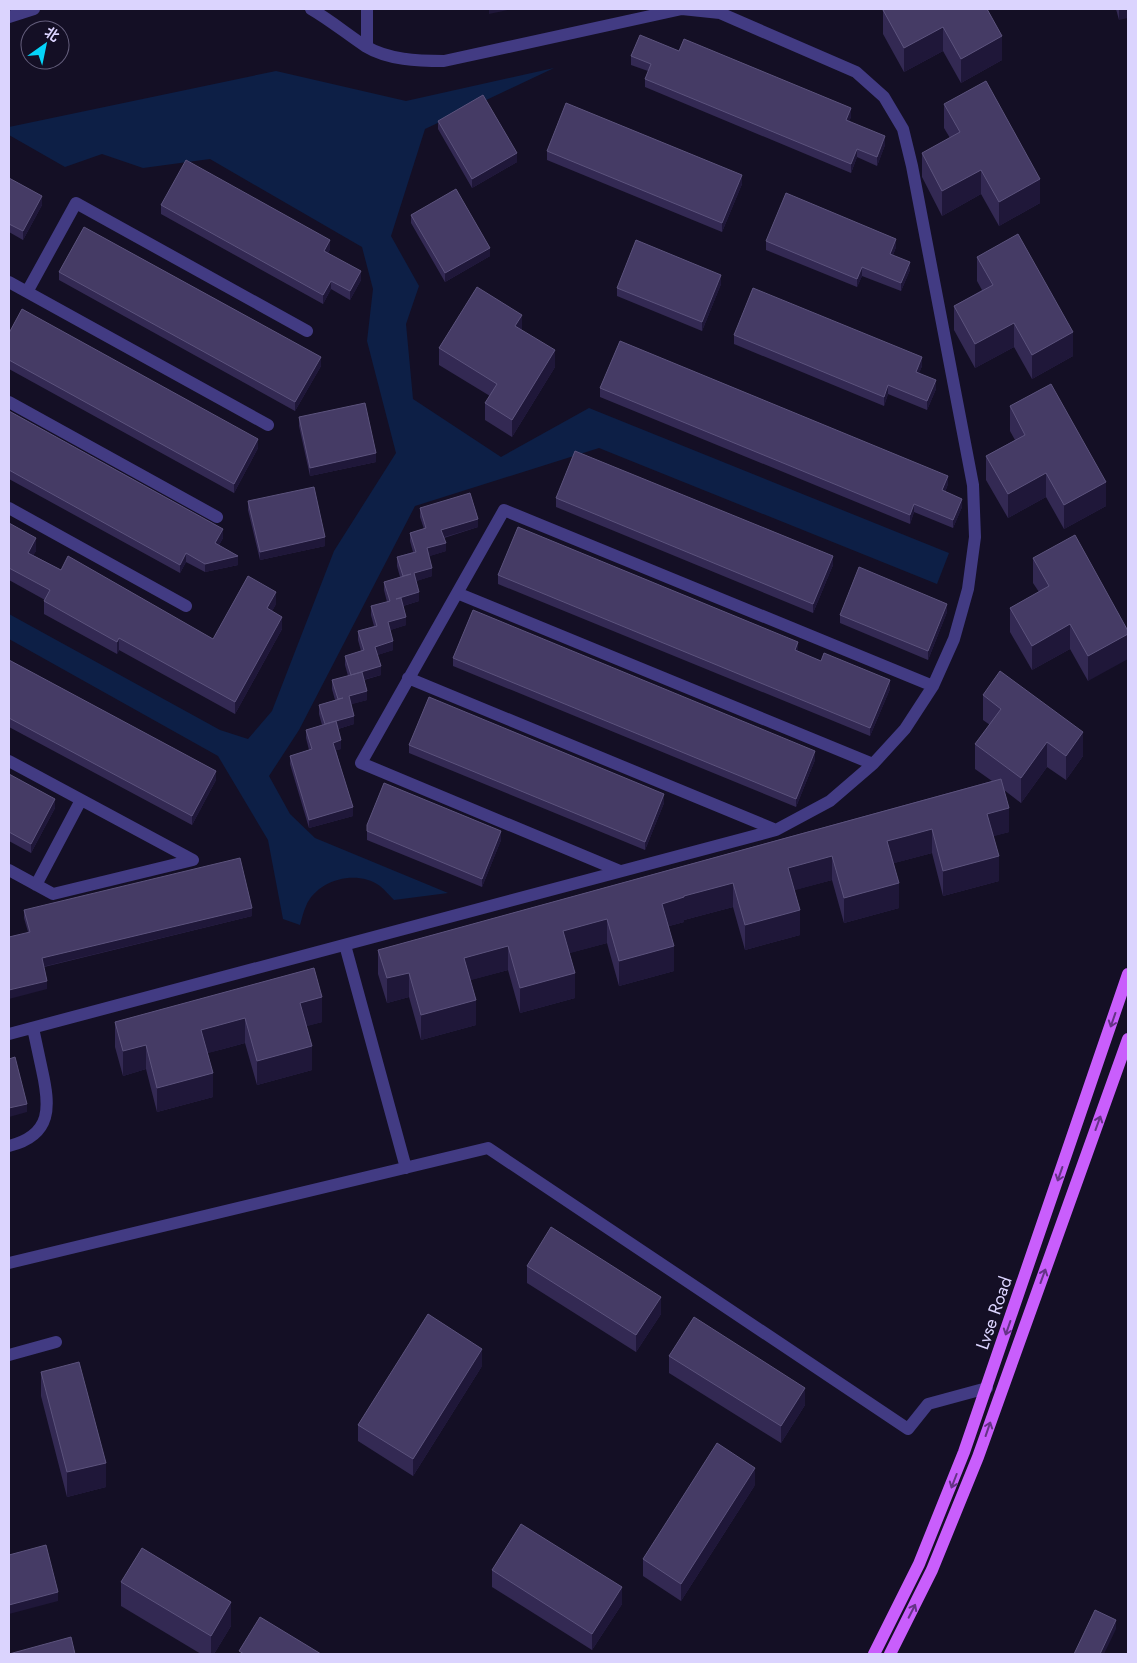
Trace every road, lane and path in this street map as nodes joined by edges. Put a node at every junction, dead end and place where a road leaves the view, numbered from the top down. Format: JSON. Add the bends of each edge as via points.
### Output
{"nodes":[{"id":1,"x":34,"y":9,"type":"edge"},
{"id":2,"x":311,"y":9,"type":"edge"},
{"id":3,"x":367,"y":9,"type":"edge"},
{"id":4,"x":322,"y":12,"type":"edge"},
{"id":5,"x":9,"y":17,"type":"edge"},
{"id":6,"x":367,"y":47,"type":"junction"},
{"id":7,"x":9,"y":282,"type":"edge"},
{"id":8,"x":27,"y":292,"type":"junction"},
{"id":9,"x":307,"y":331,"type":"dead end"},
{"id":10,"x":9,"y":402,"type":"edge"},
{"id":11,"x":268,"y":425,"type":"dead end"},
{"id":12,"x":9,"y":508,"type":"edge"},
{"id":13,"x":217,"y":517,"type":"dead end"},
{"id":14,"x":457,"y":593,"type":"junction"},
{"id":15,"x":186,"y":606,"type":"dead end"},
{"id":16,"x":408,"y":678,"type":"junction"},
{"id":17,"x":933,"y":686,"type":"junction"},
{"id":18,"x":9,"y":761,"type":"edge"},
{"id":19,"x":873,"y":764,"type":"junction"},
{"id":20,"x":81,"y":800,"type":"junction"},
{"id":21,"x":776,"y":830,"type":"junction"},
{"id":22,"x":9,"y":870,"type":"edge"},
{"id":23,"x":620,"y":871,"type":"junction"},
{"id":24,"x":36,"y":884,"type":"junction"},
{"id":25,"x":345,"y":945,"type":"junction"},
{"id":26,"x":1128,"y":974,"type":"edge"},
{"id":27,"x":32,"y":1028,"type":"junction"},
{"id":28,"x":9,"y":1034,"type":"edge"},
{"id":29,"x":1128,"y":1039,"type":"edge"},
{"id":30,"x":9,"y":1146,"type":"edge"},
{"id":31,"x":406,"y":1168,"type":"junction"},
{"id":32,"x":9,"y":1263,"type":"edge"},
{"id":33,"x":56,"y":1342,"type":"dead end"},
{"id":34,"x":9,"y":1355,"type":"edge"},
{"id":35,"x":987,"y":1388,"type":"junction"},
{"id":36,"x":874,"y":1654,"type":"edge"},
{"id":37,"x":890,"y":1654,"type":"edge"}],
"edges":[{"from":1,"to":5,"type":"street"},
{"from":2,"to":4,"type":"street"},
{"from":3,"to":6,"type":"street"},
{"from":4,"to":6,"type":"street"},
{"from":6,"to":17,"type":"street","via":[[409,60],[444,61],[682,9],[720,13],[856,72],[884,97],[903,129],[912,166],[973,486],[975,537],[968,589],[954,639]]},
{"from":7,"to":8,"type":"street"},
{"from":8,"to":9,"type":"street","via":[[76,203]]},
{"from":8,"to":11,"type":"street"},
{"from":10,"to":13,"type":"street"},
{"from":12,"to":15,"type":"street"},
{"from":14,"to":16,"type":"street"},
{"from":14,"to":17,"type":"street","via":[[504,510]]},
{"from":14,"to":19,"type":"street"},
{"from":16,"to":21,"type":"street"},
{"from":16,"to":23,"type":"street","via":[[361,763]]},
{"from":17,"to":19,"type":"street","via":[[905,729]]},
{"from":18,"to":20,"type":"street"},
{"from":19,"to":21,"type":"street","via":[[830,800]]},
{"from":20,"to":24,"type":"street"},
{"from":20,"to":24,"type":"street","via":[[193,860],[53,894]]},
{"from":21,"to":23,"type":"street"},
{"from":22,"to":24,"type":"street"},
{"from":23,"to":25,"type":"street"},
{"from":25,"to":27,"type":"street"},
{"from":25,"to":31,"type":"street"},
{"from":26,"to":35,"type":"main road","name":"Lvse Road","one_way":true},
{"from":27,"to":28,"type":"street"},
{"from":27,"to":30,"type":"street","via":[[48,1096],[48,1111],[42,1126],[31,1137]]},
{"from":37,"to":29,"type":"main road","name":"Lvse Road","one_way":true,"via":[[932,1570],[968,1484]]},
{"from":31,"to":32,"type":"street"},
{"from":31,"to":35,"type":"street","via":[[488,1148],[908,1429],[928,1404]]},
{"from":33,"to":34,"type":"street"},
{"from":35,"to":36,"type":"main road","name":"Lvse Road","one_way":true,"via":[[945,1504]]}]}
